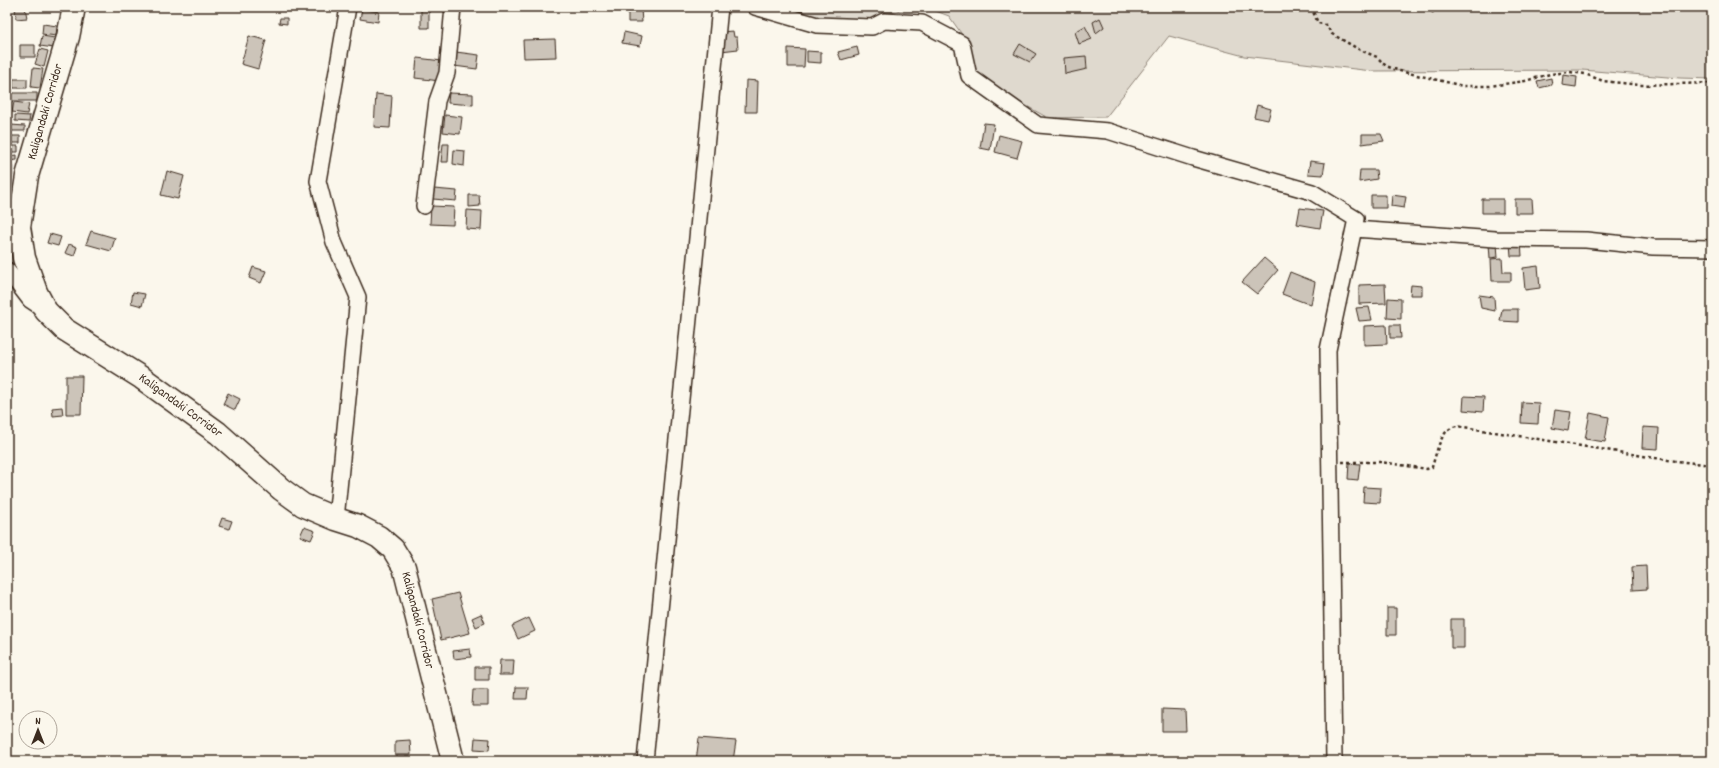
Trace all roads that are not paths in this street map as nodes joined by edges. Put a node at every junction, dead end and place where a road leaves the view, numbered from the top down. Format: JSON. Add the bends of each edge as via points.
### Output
{"nodes":[{"id":1,"x":74,"y":7,"type":"edge"},
{"id":2,"x":348,"y":7,"type":"edge"},
{"id":3,"x":453,"y":7,"type":"edge"},
{"id":4,"x":720,"y":7,"type":"edge"},
{"id":5,"x":755,"y":7,"type":"edge"},
{"id":6,"x":424,"y":206,"type":"dead end"},
{"id":7,"x":1354,"y":229,"type":"junction"},
{"id":8,"x":1712,"y":248,"type":"edge"},
{"id":9,"x":7,"y":270,"type":"edge"},
{"id":10,"x":46,"y":311,"type":"junction"},
{"id":11,"x":336,"y":519,"type":"junction"},
{"id":12,"x":452,"y":761,"type":"edge"},
{"id":13,"x":645,"y":761,"type":"edge"},
{"id":14,"x":1334,"y":761,"type":"edge"}],
"edges":[{"from":1,"to":10,"type":"main road","name":"Kaligandaki Corridor","via":[[68,37],[27,176],[19,227],[24,258]]},
{"from":2,"to":11,"type":"street","via":[[318,181],[334,242],[358,297]]},
{"from":3,"to":6,"type":"street","via":[[447,73],[437,101]]},
{"from":4,"to":13,"type":"street"},
{"from":5,"to":7,"type":"street","via":[[818,25],[872,27],[884,21],[922,23],[962,44],[969,76],[1038,125],[1108,131],[1312,192],[1356,219]]},
{"from":7,"to":8,"type":"street","via":[[1495,239],[1586,240],[1653,247]]},
{"from":7,"to":14,"type":"street","via":[[1328,350]]},
{"from":9,"to":10,"type":"street","via":[[30,300]]},
{"from":10,"to":11,"type":"main road","name":"Kaligandaki Corridor","via":[[64,329],[142,378],[218,433],[281,489],[303,505]]},
{"from":11,"to":12,"type":"main road","name":"Kaligandaki Corridor","via":[[358,526],[379,537],[393,549],[404,566]]}]}
